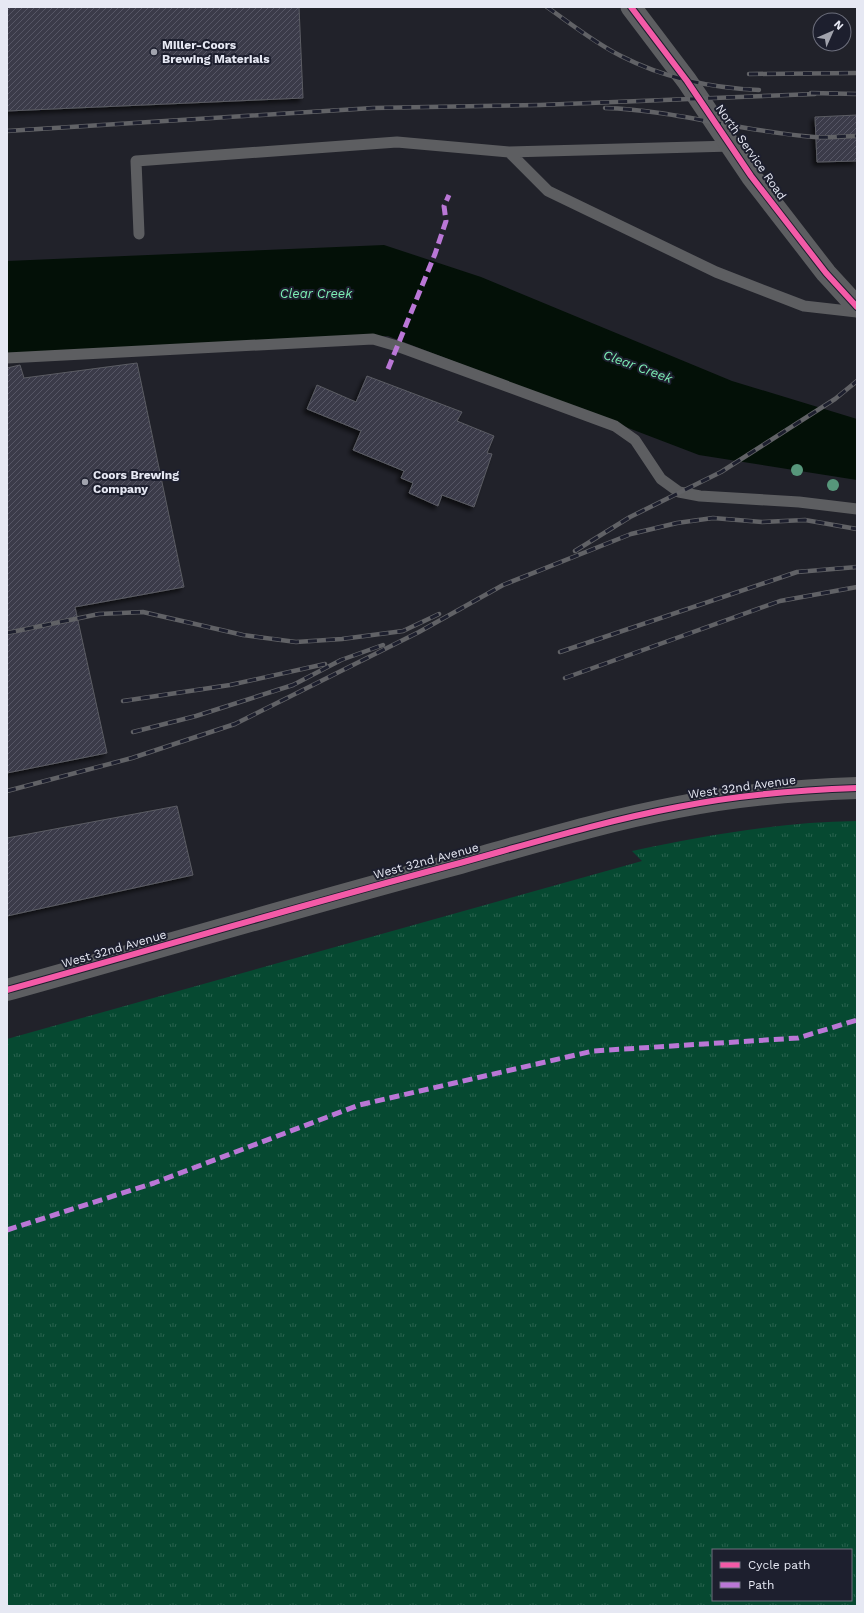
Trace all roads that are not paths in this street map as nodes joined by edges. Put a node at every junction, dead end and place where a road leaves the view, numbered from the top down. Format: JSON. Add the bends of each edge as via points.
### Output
{"nodes":[{"id":1,"x":631,"y":7,"type":"edge"},
{"id":2,"x":732,"y":146,"type":"junction"},
{"id":3,"x":509,"y":152,"type":"junction"},
{"id":4,"x":139,"y":234,"type":"dead end"},
{"id":5,"x":857,"y":307,"type":"edge"},
{"id":6,"x":857,"y":312,"type":"edge"},
{"id":7,"x":7,"y":358,"type":"edge"},
{"id":8,"x":857,"y":509,"type":"edge"},
{"id":9,"x":857,"y":788,"type":"edge"},
{"id":10,"x":7,"y":990,"type":"edge"}],
"edges":[{"from":1,"to":2,"type":"street","name":"North Service Road"},
{"from":2,"to":3,"type":"lane"},
{"from":2,"to":5,"type":"street","name":"North Service Road","via":[[751,176],[826,273]]},
{"from":3,"to":4,"type":"lane","via":[[397,142],[136,161]]},
{"from":3,"to":6,"type":"lane","via":[[548,191],[716,272],[804,306]]},
{"from":7,"to":8,"type":"lane","via":[[373,339],[615,426],[635,440],[661,479],[679,492]]},
{"from":9,"to":10,"type":"street","name":"West 32nd Avenue","via":[[803,790],[655,812],[356,891]]}]}
